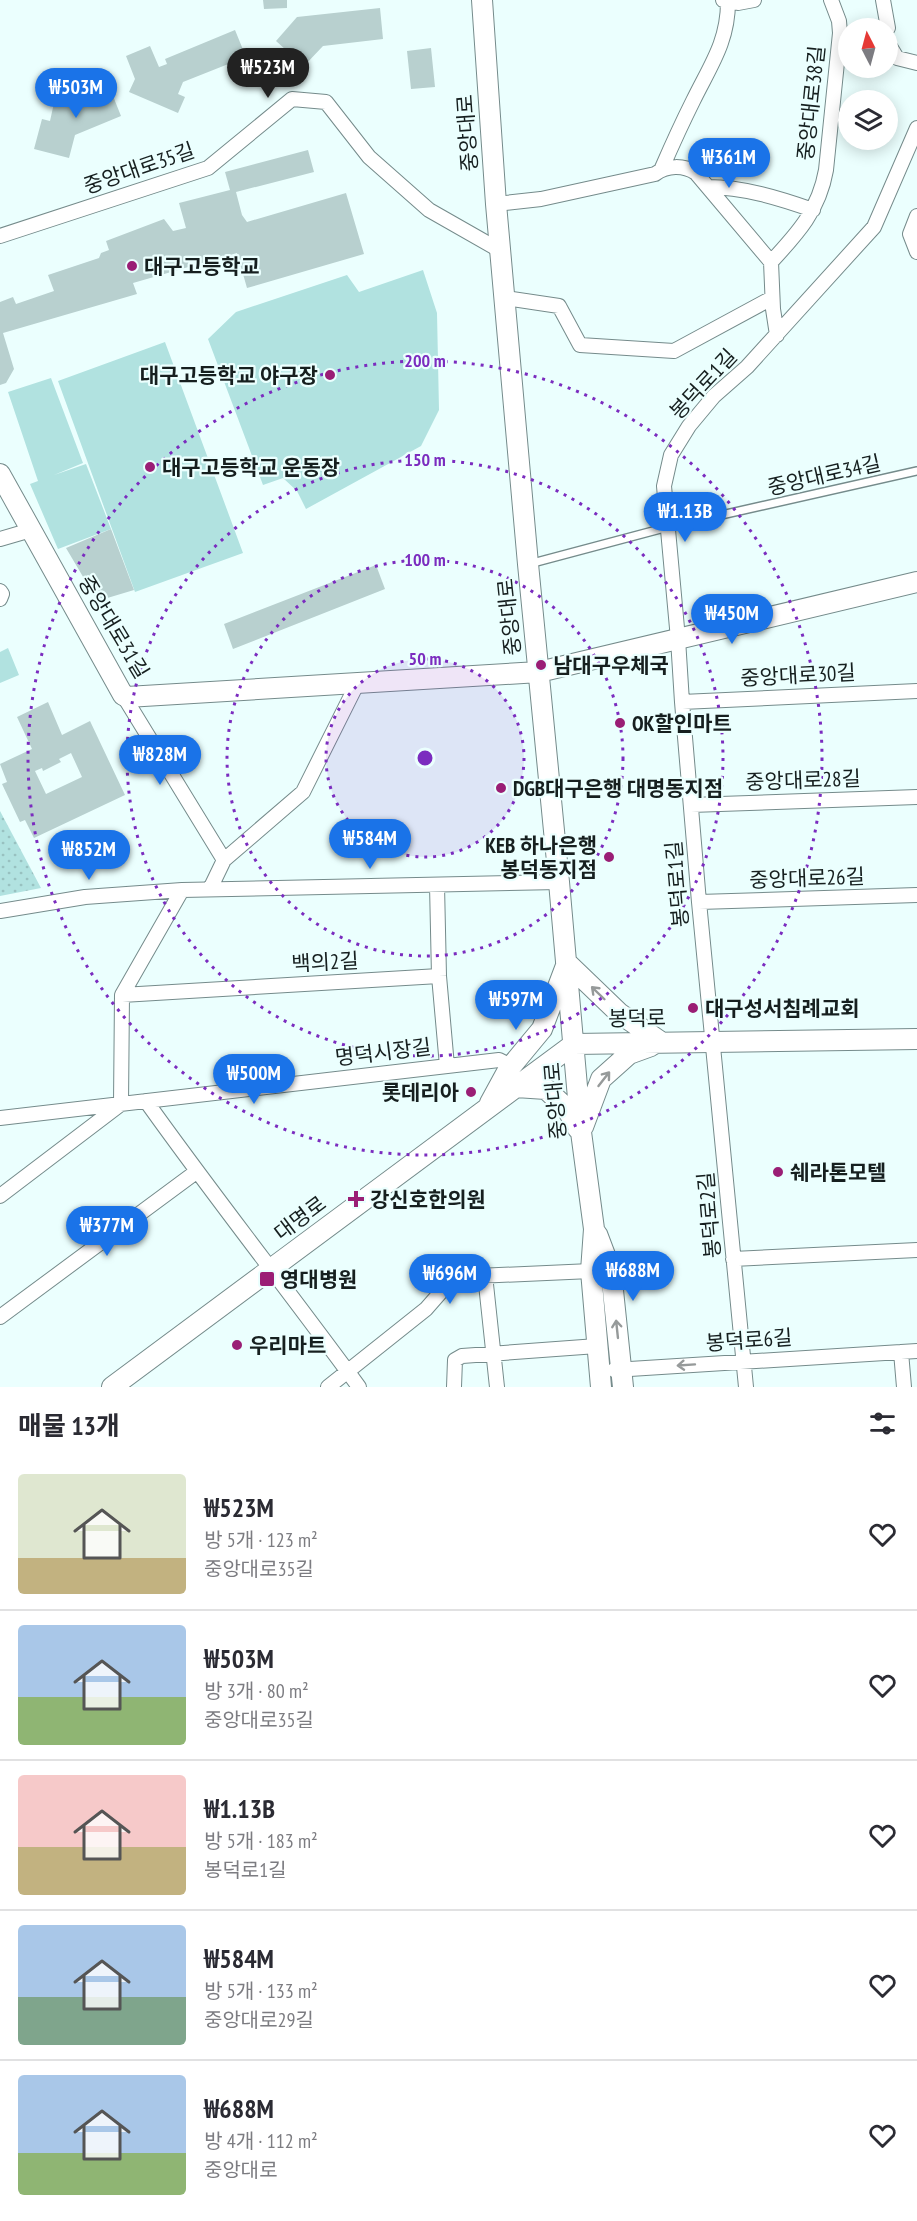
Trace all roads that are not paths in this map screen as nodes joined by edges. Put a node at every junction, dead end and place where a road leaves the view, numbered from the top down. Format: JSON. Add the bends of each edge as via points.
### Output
{"nodes":[{"id":1,"x":482,"y":0,"type":"edge"},
{"id":2,"x":754,"y":0,"type":"edge"},
{"id":3,"x":831,"y":0,"type":"edge"},
{"id":4,"x":883,"y":0,"type":"edge"},
{"id":5,"x":725,"y":1,"type":"edge"},
{"id":6,"x":886,"y":18,"type":"edge"},
{"id":7,"x":898,"y":58,"type":"edge"},
{"id":8,"x":917,"y":63,"type":"edge"},
{"id":9,"x":917,"y":128,"type":"edge"},
{"id":10,"x":662,"y":168,"type":"junction"},
{"id":11,"x":708,"y":187,"type":"junction"},
{"id":12,"x":496,"y":204,"type":"junction"},
{"id":13,"x":813,"y":210,"type":"junction"},
{"id":14,"x":917,"y":216,"type":"edge"},
{"id":15,"x":0,"y":236,"type":"edge"},
{"id":16,"x":501,"y":251,"type":"junction"},
{"id":17,"x":917,"y":252,"type":"edge"},
{"id":18,"x":771,"y":262,"type":"junction"},
{"id":19,"x":506,"y":298,"type":"junction"},
{"id":20,"x":772,"y":298,"type":"junction"},
{"id":21,"x":777,"y":335,"type":"junction"},
{"id":22,"x":917,"y":471,"type":"edge"},
{"id":23,"x":0,"y":474,"type":"edge"},
{"id":24,"x":668,"y":527,"type":"junction"},
{"id":25,"x":31,"y":530,"type":"junction"},
{"id":26,"x":0,"y":539,"type":"edge"},
{"id":27,"x":528,"y":564,"type":"junction"},
{"id":28,"x":917,"y":582,"type":"edge"},
{"id":29,"x":0,"y":591,"type":"edge"},
{"id":30,"x":0,"y":599,"type":"edge"},
{"id":31,"x":678,"y":639,"type":"junction"},
{"id":32,"x":539,"y":672,"type":"junction"},
{"id":33,"x":357,"y":684,"type":"junction"},
{"id":34,"x":917,"y":691,"type":"edge"},
{"id":35,"x":123,"y":695,"type":"junction"},
{"id":36,"x":682,"y":702,"type":"junction"},
{"id":37,"x":917,"y":797,"type":"edge"},
{"id":38,"x":691,"y":806,"type":"junction"},
{"id":39,"x":224,"y":860,"type":"junction"},
{"id":40,"x":560,"y":882,"type":"junction"},
{"id":41,"x":437,"y":885,"type":"junction"},
{"id":42,"x":210,"y":889,"type":"junction"},
{"id":43,"x":182,"y":890,"type":"junction"},
{"id":44,"x":917,"y":895,"type":"edge"},
{"id":45,"x":699,"y":902,"type":"junction"},
{"id":46,"x":0,"y":911,"type":"edge"},
{"id":47,"x":567,"y":963,"type":"junction"},
{"id":48,"x":439,"y":976,"type":"junction"},
{"id":49,"x":122,"y":995,"type":"junction"},
{"id":50,"x":917,"y":1038,"type":"edge"},
{"id":51,"x":714,"y":1040,"type":"junction"},
{"id":52,"x":662,"y":1042,"type":"junction"},
{"id":53,"x":574,"y":1044,"type":"junction"},
{"id":54,"x":447,"y":1066,"type":"junction"},
{"id":55,"x":511,"y":1066,"type":"junction"},
{"id":56,"x":516,"y":1087,"type":"junction"},
{"id":57,"x":146,"y":1101,"type":"junction"},
{"id":58,"x":121,"y":1104,"type":"junction"},
{"id":59,"x":487,"y":1108,"type":"junction"},
{"id":60,"x":0,"y":1118,"type":"edge"},
{"id":61,"x":581,"y":1134,"type":"junction"},
{"id":62,"x":196,"y":1172,"type":"junction"},
{"id":63,"x":0,"y":1196,"type":"edge"},
{"id":64,"x":594,"y":1229,"type":"junction"},
{"id":65,"x":917,"y":1250,"type":"edge"},
{"id":66,"x":734,"y":1259,"type":"junction"},
{"id":67,"x":271,"y":1269,"type":"junction"},
{"id":68,"x":591,"y":1271,"type":"junction"},
{"id":69,"x":484,"y":1275,"type":"junction"},
{"id":70,"x":0,"y":1317,"type":"edge"},
{"id":71,"x":597,"y":1346,"type":"junction"},
{"id":72,"x":917,"y":1351,"type":"edge"},
{"id":73,"x":901,"y":1352,"type":"junction"},
{"id":74,"x":494,"y":1354,"type":"junction"},
{"id":75,"x":744,"y":1362,"type":"junction"},
{"id":76,"x":348,"y":1372,"type":"junction"},
{"id":77,"x":622,"y":1378,"type":"edge"},
{"id":78,"x":600,"y":1379,"type":"edge"},
{"id":79,"x":112,"y":1387,"type":"edge"},
{"id":80,"x":328,"y":1387,"type":"edge"},
{"id":81,"x":359,"y":1387,"type":"edge"},
{"id":82,"x":454,"y":1387,"type":"edge"},
{"id":83,"x":498,"y":1387,"type":"edge"},
{"id":84,"x":746,"y":1387,"type":"edge"},
{"id":85,"x":904,"y":1387,"type":"edge"}],
"edges":[{"from":1,"to":12,"type":"main road","name":"중앙대로"},
{"from":2,"to":5,"type":"street"},
{"from":3,"to":13,"type":"street","name":"중앙대로38길","via":[[840,33],[822,191]]},
{"from":4,"to":6,"type":"street"},
{"from":5,"to":10,"type":"street","via":[[728,22],[720,48]]},
{"from":7,"to":8,"type":"street"},
{"from":9,"to":21,"type":"street","name":"봉덕로1길","via":[[874,227]]},
{"from":10,"to":11,"type":"street","via":[[687,167]]},
{"from":10,"to":12,"type":"street","via":[[655,174],[569,193]]},
{"from":11,"to":13,"type":"street","via":[[763,195]]},
{"from":11,"to":18,"type":"street"},
{"from":12,"to":16,"type":"main road","name":"중앙대로"},
{"from":13,"to":18,"type":"street","name":"중앙대로38길"},
{"from":14,"to":17,"type":"street","via":[[910,234]]},
{"from":15,"to":16,"type":"street","name":"중앙대로35길","via":[[208,168],[292,99],[326,102],[369,157],[429,210]]},
{"from":16,"to":19,"type":"main road","name":"중앙대로"},
{"from":18,"to":20,"type":"street"},
{"from":19,"to":20,"type":"street","via":[[559,306],[580,345],[674,351]]},
{"from":19,"to":27,"type":"main road","name":"중앙대로"},
{"from":20,"to":21,"type":"street"},
{"from":21,"to":24,"type":"street","name":"봉덕로1길","via":[[714,396],[671,455],[664,486]]},
{"from":22,"to":24,"type":"lane","name":"중앙대로34길"},
{"from":23,"to":25,"type":"main road","name":"중앙대로31길"},
{"from":24,"to":27,"type":"lane","name":"중앙대로34길"},
{"from":24,"to":31,"type":"street","name":"봉덕로1길"},
{"from":25,"to":26,"type":"street"},
{"from":25,"to":35,"type":"main road","name":"중앙대로31길"},
{"from":27,"to":32,"type":"main road","name":"중앙대로"},
{"from":28,"to":31,"type":"main road","name":"중앙대로31길"},
{"from":29,"to":30,"type":"street"},
{"from":31,"to":32,"type":"main road","name":"중앙대로31길"},
{"from":31,"to":36,"type":"street","name":"봉덕로1길"},
{"from":32,"to":33,"type":"main road","name":"중앙대로31길"},
{"from":32,"to":40,"type":"main road","name":"중앙대로"},
{"from":33,"to":35,"type":"main road","name":"중앙대로31길"},
{"from":33,"to":39,"type":"street","via":[[303,792]]},
{"from":34,"to":36,"type":"street","name":"중앙대로30길"},
{"from":35,"to":39,"type":"street"},
{"from":36,"to":38,"type":"street","name":"봉덕로1길"},
{"from":37,"to":38,"type":"street","name":"중앙대로28길"},
{"from":38,"to":45,"type":"street","name":"봉덕로1길"},
{"from":39,"to":42,"type":"street"},
{"from":40,"to":41,"type":"street"},
{"from":40,"to":47,"type":"main road","name":"중앙대로"},
{"from":41,"to":42,"type":"street"},
{"from":41,"to":48,"type":"street"},
{"from":42,"to":43,"type":"street"},
{"from":43,"to":46,"type":"street","via":[[85,897]]},
{"from":43,"to":49,"type":"street"},
{"from":44,"to":45,"type":"street","name":"중앙대로26길"},
{"from":45,"to":51,"type":"street","name":"봉덕로1길"},
{"from":52,"to":47,"type":"main road","one_way":true,"via":[[619,1013]]},
{"from":47,"to":53,"type":"main road","name":"중앙대로"},
{"from":47,"to":55,"type":"main road","via":[[542,1029]]},
{"from":48,"to":49,"type":"street","name":"백의2길"},
{"from":48,"to":54,"type":"street","name":"명덕시장길"},
{"from":49,"to":58,"type":"street"},
{"from":50,"to":51,"type":"main road","name":"봉덕로"},
{"from":51,"to":52,"type":"main road","name":"봉덕로"},
{"from":51,"to":66,"type":"street","name":"봉덕로2길"},
{"from":52,"to":53,"type":"main road","name":"봉덕로"},
{"from":61,"to":52,"type":"main road","one_way":true,"via":[[601,1079],[629,1054]]},
{"from":53,"to":56,"type":"main road","name":"대명로"},
{"from":53,"to":61,"type":"main road","name":"중앙대로"},
{"from":54,"to":55,"type":"street","name":"명덕시장길","via":[[499,1060]]},
{"from":54,"to":57,"type":"street","name":"명덕시장길"},
{"from":55,"to":59,"type":"main road"},
{"from":56,"to":59,"type":"main road","name":"대명로"},
{"from":56,"to":61,"type":"main road","via":[[546,1089],[567,1109]]},
{"from":57,"to":58,"type":"street","name":"명덕시장길"},
{"from":57,"to":62,"type":"street"},
{"from":58,"to":60,"type":"street","name":"명덕시장길"},
{"from":58,"to":63,"type":"street"},
{"from":59,"to":67,"type":"main road","name":"대명로"},
{"from":61,"to":64,"type":"main road","name":"중앙대로"},
{"from":62,"to":67,"type":"street"},
{"from":62,"to":70,"type":"street"},
{"from":64,"to":68,"type":"main road","name":"중앙대로"},
{"from":77,"to":64,"type":"main road","name":"중앙대로","one_way":true,"via":[[611,1271]]},
{"from":65,"to":66,"type":"street"},
{"from":66,"to":75,"type":"street","name":"봉덕로2길"},
{"from":67,"to":76,"type":"street"},
{"from":67,"to":79,"type":"main road","name":"대명로"},
{"from":68,"to":69,"type":"street"},
{"from":68,"to":71,"type":"main road","name":"중앙대로"},
{"from":69,"to":74,"type":"street"},
{"from":69,"to":76,"type":"street","via":[[454,1276],[426,1309]]},
{"from":71,"to":74,"type":"street"},
{"from":71,"to":78,"type":"main road","name":"중앙대로"},
{"from":72,"to":73,"type":"street","name":"봉덕로6길"},
{"from":73,"to":75,"type":"street","name":"봉덕로6길"},
{"from":73,"to":85,"type":"street"},
{"from":74,"to":82,"type":"street","via":[[455,1360]]},
{"from":74,"to":83,"type":"street"},
{"from":75,"to":77,"type":"street","name":"봉덕로6길","one_way":true},
{"from":75,"to":84,"type":"street","name":"봉덕로2길"},
{"from":76,"to":80,"type":"street"},
{"from":76,"to":81,"type":"street"},
{"from":77,"to":78,"type":"street","name":"봉덕로6길"}]}
